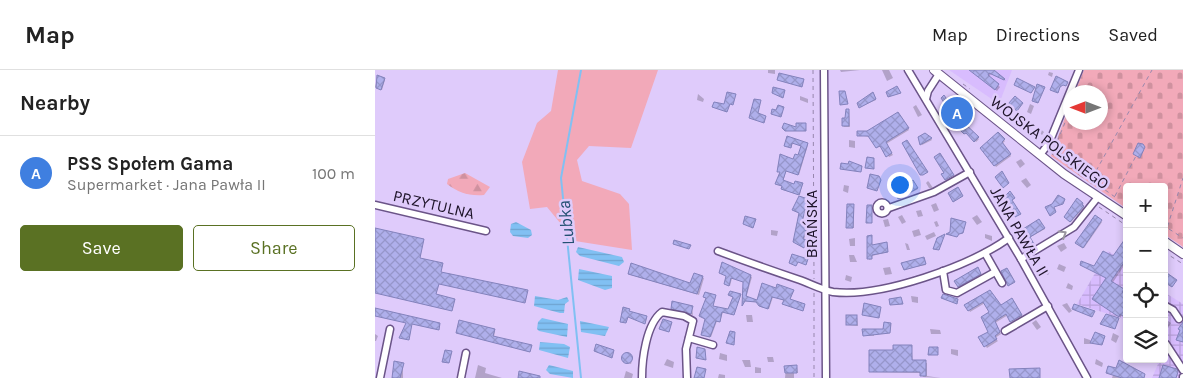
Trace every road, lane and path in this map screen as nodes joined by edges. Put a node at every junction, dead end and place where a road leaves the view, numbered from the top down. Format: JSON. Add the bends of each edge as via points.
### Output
{"nodes":[{"id":1,"x":813,"y":70,"type":"edge"},
{"id":2,"x":824,"y":70,"type":"edge"},
{"id":3,"x":908,"y":70,"type":"edge"},
{"id":4,"x":1079,"y":70,"type":"edge"},
{"id":5,"x":1152,"y":70,"type":"edge"},
{"id":6,"x":936,"y":72,"type":"edge"},
{"id":7,"x":927,"y":99,"type":"junction"},
{"id":8,"x":1063,"y":127,"type":"edge"},
{"id":9,"x":1041,"y":156,"type":"junction"},
{"id":10,"x":1136,"y":156,"type":"dead end"},
{"id":11,"x":970,"y":172,"type":"junction"},
{"id":12,"x":1183,"y":178,"type":"edge"},
{"id":13,"x":1091,"y":180,"type":"junction"},
{"id":14,"x":1098,"y":197,"type":"junction"},
{"id":15,"x":1115,"y":197,"type":"junction"},
{"id":16,"x":375,"y":204,"type":"edge"},
{"id":17,"x":1109,"y":205,"type":"junction"},
{"id":18,"x":889,"y":208,"type":"dead end"},
{"id":19,"x":1123,"y":214,"type":"edge"},
{"id":20,"x":1167,"y":228,"type":"edge"},
{"id":21,"x":1168,"y":230,"type":"edge"},
{"id":22,"x":486,"y":231,"type":"dead end"},
{"id":23,"x":1009,"y":238,"type":"junction"},
{"id":24,"x":1183,"y":238,"type":"edge"},
{"id":25,"x":1168,"y":244,"type":"edge"},
{"id":26,"x":717,"y":251,"type":"dead end"},
{"id":27,"x":985,"y":253,"type":"junction"},
{"id":28,"x":1183,"y":254,"type":"edge"},
{"id":29,"x":1168,"y":255,"type":"edge"},
{"id":30,"x":1021,"y":259,"type":"junction"},
{"id":31,"x":1183,"y":264,"type":"edge"},
{"id":32,"x":943,"y":271,"type":"junction"},
{"id":33,"x":995,"y":272,"type":"junction"},
{"id":34,"x":1002,"y":283,"type":"dead end"},
{"id":35,"x":814,"y":285,"type":"junction"},
{"id":36,"x":825,"y":290,"type":"junction"},
{"id":37,"x":1048,"y":306,"type":"junction"},
{"id":38,"x":1168,"y":307,"type":"edge"},
{"id":39,"x":1179,"y":319,"type":"dead end"},
{"id":40,"x":391,"y":329,"type":"dead end"},
{"id":41,"x":1005,"y":331,"type":"dead end"},
{"id":42,"x":689,"y":338,"type":"junction"},
{"id":43,"x":713,"y":344,"type":"dead end"},
{"id":44,"x":1168,"y":347,"type":"edge"},
{"id":45,"x":466,"y":353,"type":"dead end"},
{"id":46,"x":1183,"y":370,"type":"edge"},
{"id":47,"x":380,"y":378,"type":"edge"},
{"id":48,"x":461,"y":378,"type":"edge"},
{"id":49,"x":642,"y":378,"type":"edge"},
{"id":50,"x":687,"y":378,"type":"edge"},
{"id":51,"x":814,"y":378,"type":"edge"},
{"id":52,"x":826,"y":378,"type":"edge"},
{"id":53,"x":1087,"y":378,"type":"edge"}],
"edges":[{"from":1,"to":35,"type":"path"},
{"from":2,"to":36,"type":"street","name":"BRAŃSKA"},
{"from":3,"to":7,"type":"street","name":"JANA PAWŁA II"},
{"from":4,"to":9,"type":"street"},
{"from":5,"to":13,"type":"path"},
{"from":6,"to":7,"type":"street"},
{"from":6,"to":9,"type":"main road","name":"WOJSKA POLSKIEGO"},
{"from":7,"to":11,"type":"street","name":"JANA PAWŁA II"},
{"from":8,"to":13,"type":"path","via":[[1052,154]]},
{"from":9,"to":14,"type":"main road","name":"WOJSKA POLSKIEGO"},
{"from":10,"to":15,"type":"path"},
{"from":11,"to":18,"type":"street","via":[[934,192]]},
{"from":11,"to":23,"type":"street","name":"JANA PAWŁA II"},
{"from":12,"to":20,"type":"path"},
{"from":13,"to":15,"type":"path"},
{"from":14,"to":17,"type":"main road","name":"WOJSKA POLSKIEGO"},
{"from":30,"to":14,"type":"street","one_way":true,"via":[[1075,227]]},
{"from":15,"to":17,"type":"path"},
{"from":16,"to":22,"type":"street","name":"PRZYTULNA"},
{"from":17,"to":19,"type":"main road","name":"WOJSKA POLSKIEGO"},
{"from":21,"to":24,"type":"path"},
{"from":23,"to":27,"type":"street"},
{"from":23,"to":30,"type":"street","name":"JANA PAWŁA II"},
{"from":25,"to":28,"type":"main road"},
{"from":26,"to":35,"type":"street"},
{"from":27,"to":32,"type":"street"},
{"from":27,"to":33,"type":"street"},
{"from":29,"to":31,"type":"path"},
{"from":30,"to":37,"type":"street","name":"JANA PAWŁA II"},
{"from":32,"to":33,"type":"street","via":[[946,290],[957,294]]},
{"from":32,"to":36,"type":"street","via":[[862,292]]},
{"from":33,"to":34,"type":"street"},
{"from":35,"to":36,"type":"street"},
{"from":35,"to":51,"type":"path"},
{"from":36,"to":52,"type":"street","name":"BRAŃSKA"},
{"from":37,"to":41,"type":"street"},
{"from":37,"to":53,"type":"street","name":"JANA PAWŁA II"},
{"from":38,"to":39,"type":"street"},
{"from":40,"to":47,"type":"street"},
{"from":42,"to":43,"type":"street"},
{"from":42,"to":49,"type":"street","via":[[693,322],[667,312],[658,315],[642,356]]},
{"from":42,"to":50,"type":"street"},
{"from":44,"to":46,"type":"street"},
{"from":45,"to":48,"type":"street"}]}
